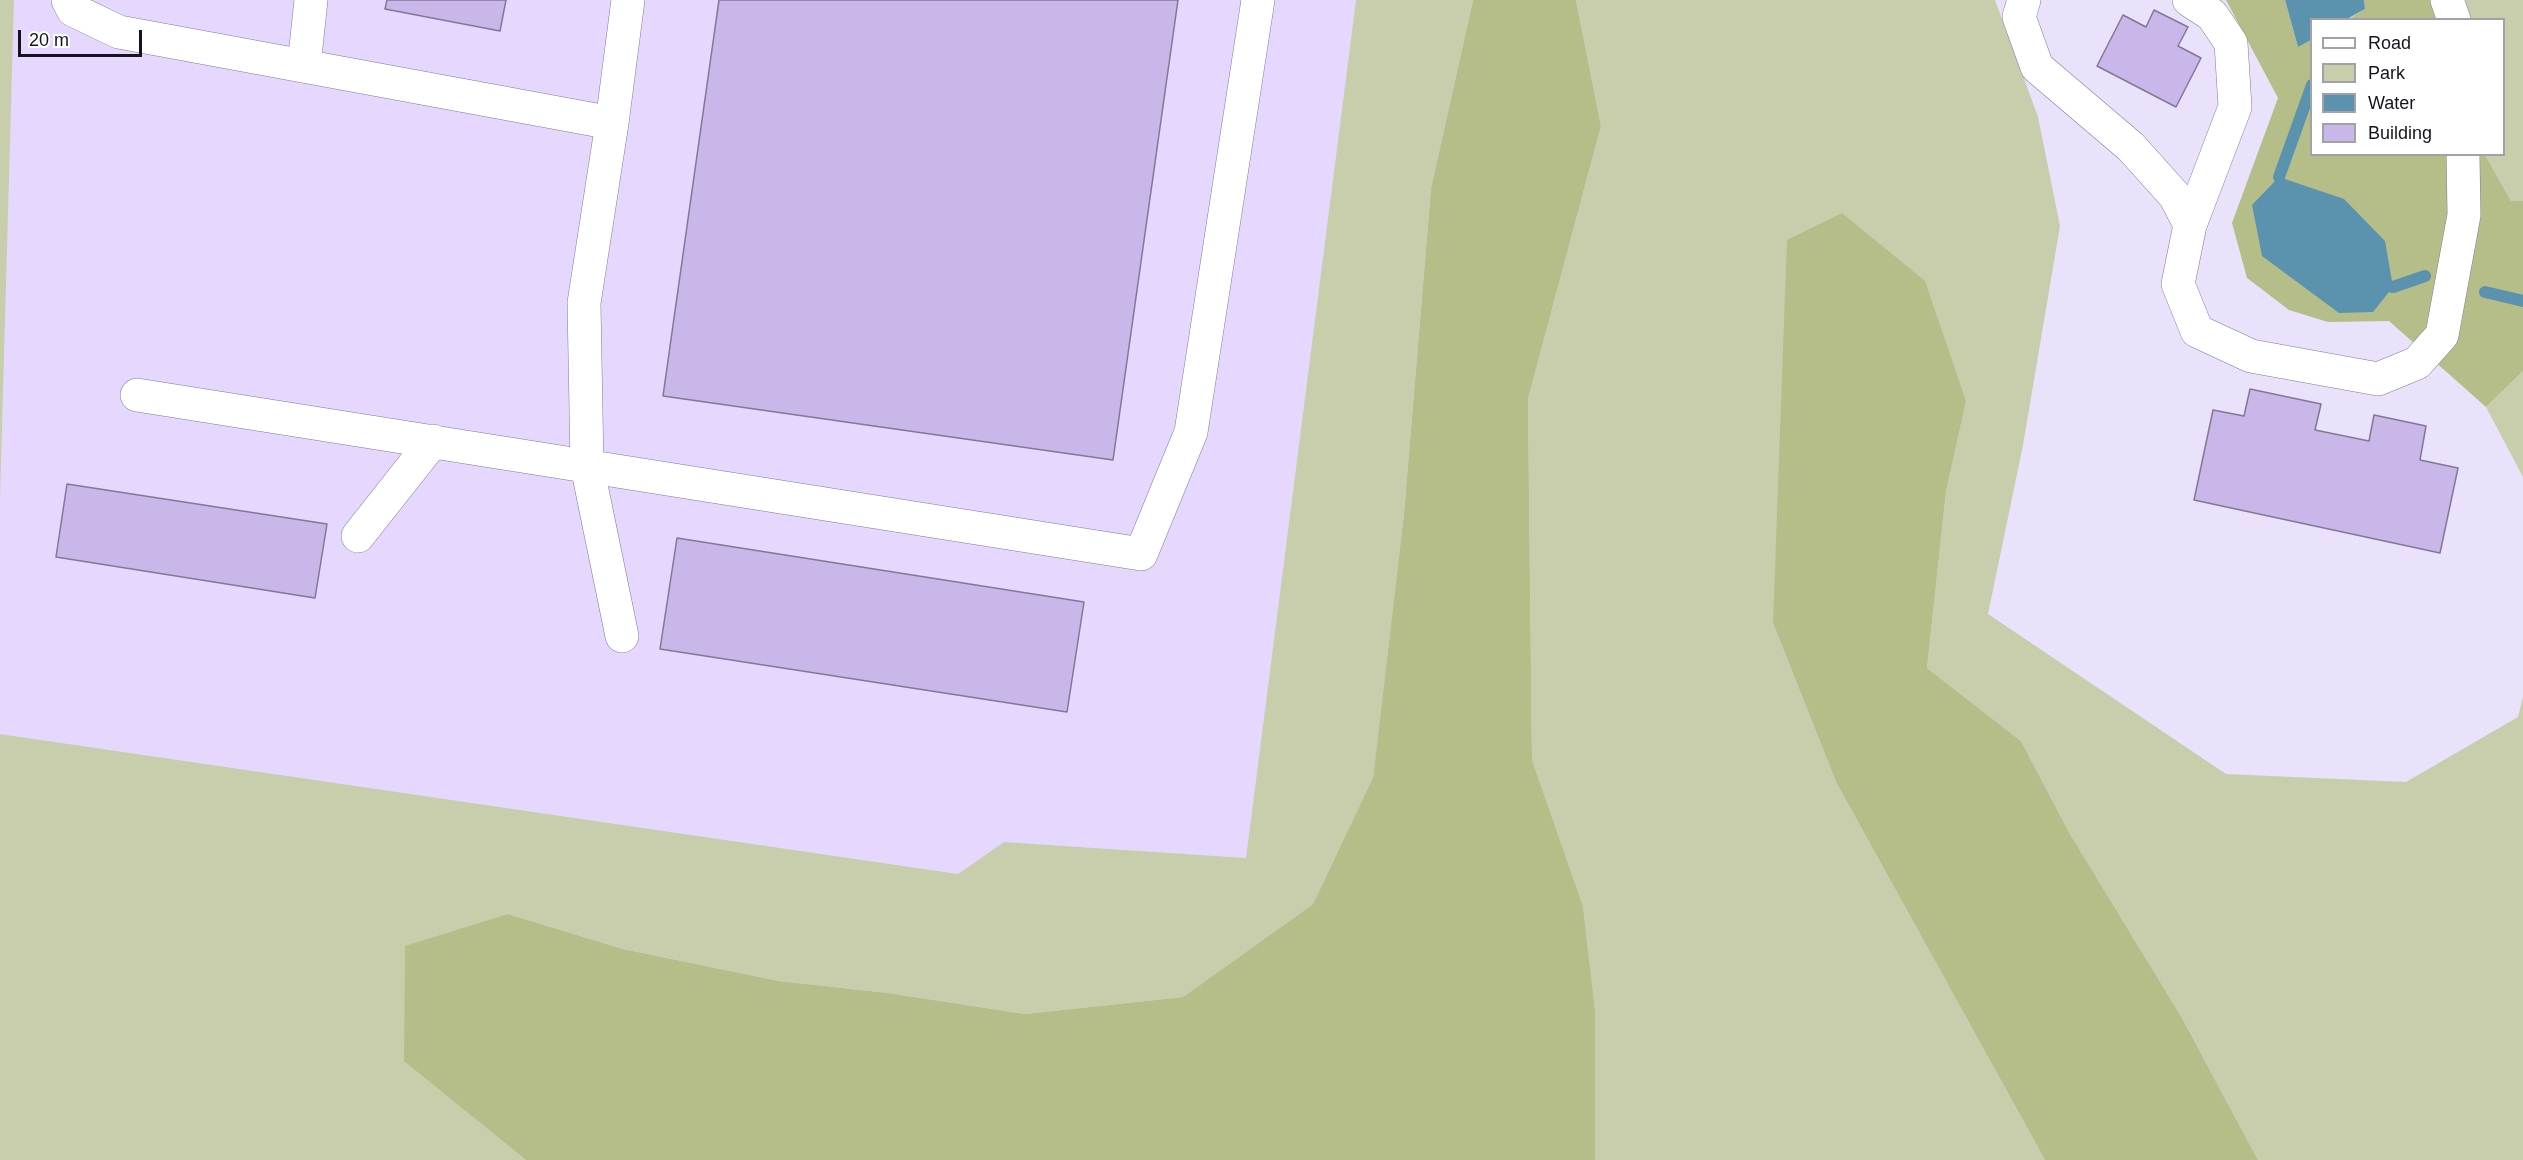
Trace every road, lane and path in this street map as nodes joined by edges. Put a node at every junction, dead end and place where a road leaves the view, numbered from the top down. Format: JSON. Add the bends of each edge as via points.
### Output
{"nodes":[{"id":1,"x":68,"y":0,"type":"edge"},
{"id":2,"x":311,"y":0,"type":"edge"},
{"id":3,"x":627,"y":0,"type":"edge"},
{"id":4,"x":1258,"y":0,"type":"edge"},
{"id":5,"x":2024,"y":0,"type":"edge"},
{"id":6,"x":2189,"y":0,"type":"edge"},
{"id":7,"x":2447,"y":0,"type":"edge"},
{"id":8,"x":2453,"y":18,"type":"edge"},
{"id":9,"x":304,"y":66,"type":"junction"},
{"id":10,"x":612,"y":123,"type":"junction"},
{"id":11,"x":2463,"y":156,"type":"edge"},
{"id":12,"x":2190,"y":225,"type":"junction"},
{"id":13,"x":137,"y":395,"type":"dead end"},
{"id":14,"x":433,"y":441,"type":"junction"},
{"id":15,"x":587,"y":466,"type":"junction"},
{"id":16,"x":358,"y":536,"type":"dead end"},
{"id":17,"x":622,"y":636,"type":"dead end"}],
"edges":[{"from":1,"to":9,"type":"street","via":[[73,10],[120,32]]},
{"from":2,"to":9,"type":"street"},
{"from":3,"to":10,"type":"street"},
{"from":4,"to":15,"type":"street","via":[[1191,432],[1141,554]]},
{"from":5,"to":12,"type":"street","via":[[2019,17],[2037,67],[2131,147],[2175,196]]},
{"from":6,"to":12,"type":"street","via":[[2212,15],[2231,43],[2235,107]]},
{"from":7,"to":8,"type":"street"},
{"from":9,"to":10,"type":"street"},
{"from":10,"to":15,"type":"street","via":[[584,303]]},
{"from":11,"to":12,"type":"street","via":[[2464,215],[2442,335],[2417,363],[2378,379],[2251,356],[2197,332],[2178,284]]},
{"from":13,"to":14,"type":"street"},
{"from":14,"to":15,"type":"street"},
{"from":14,"to":16,"type":"street"},
{"from":15,"to":17,"type":"street"}]}
